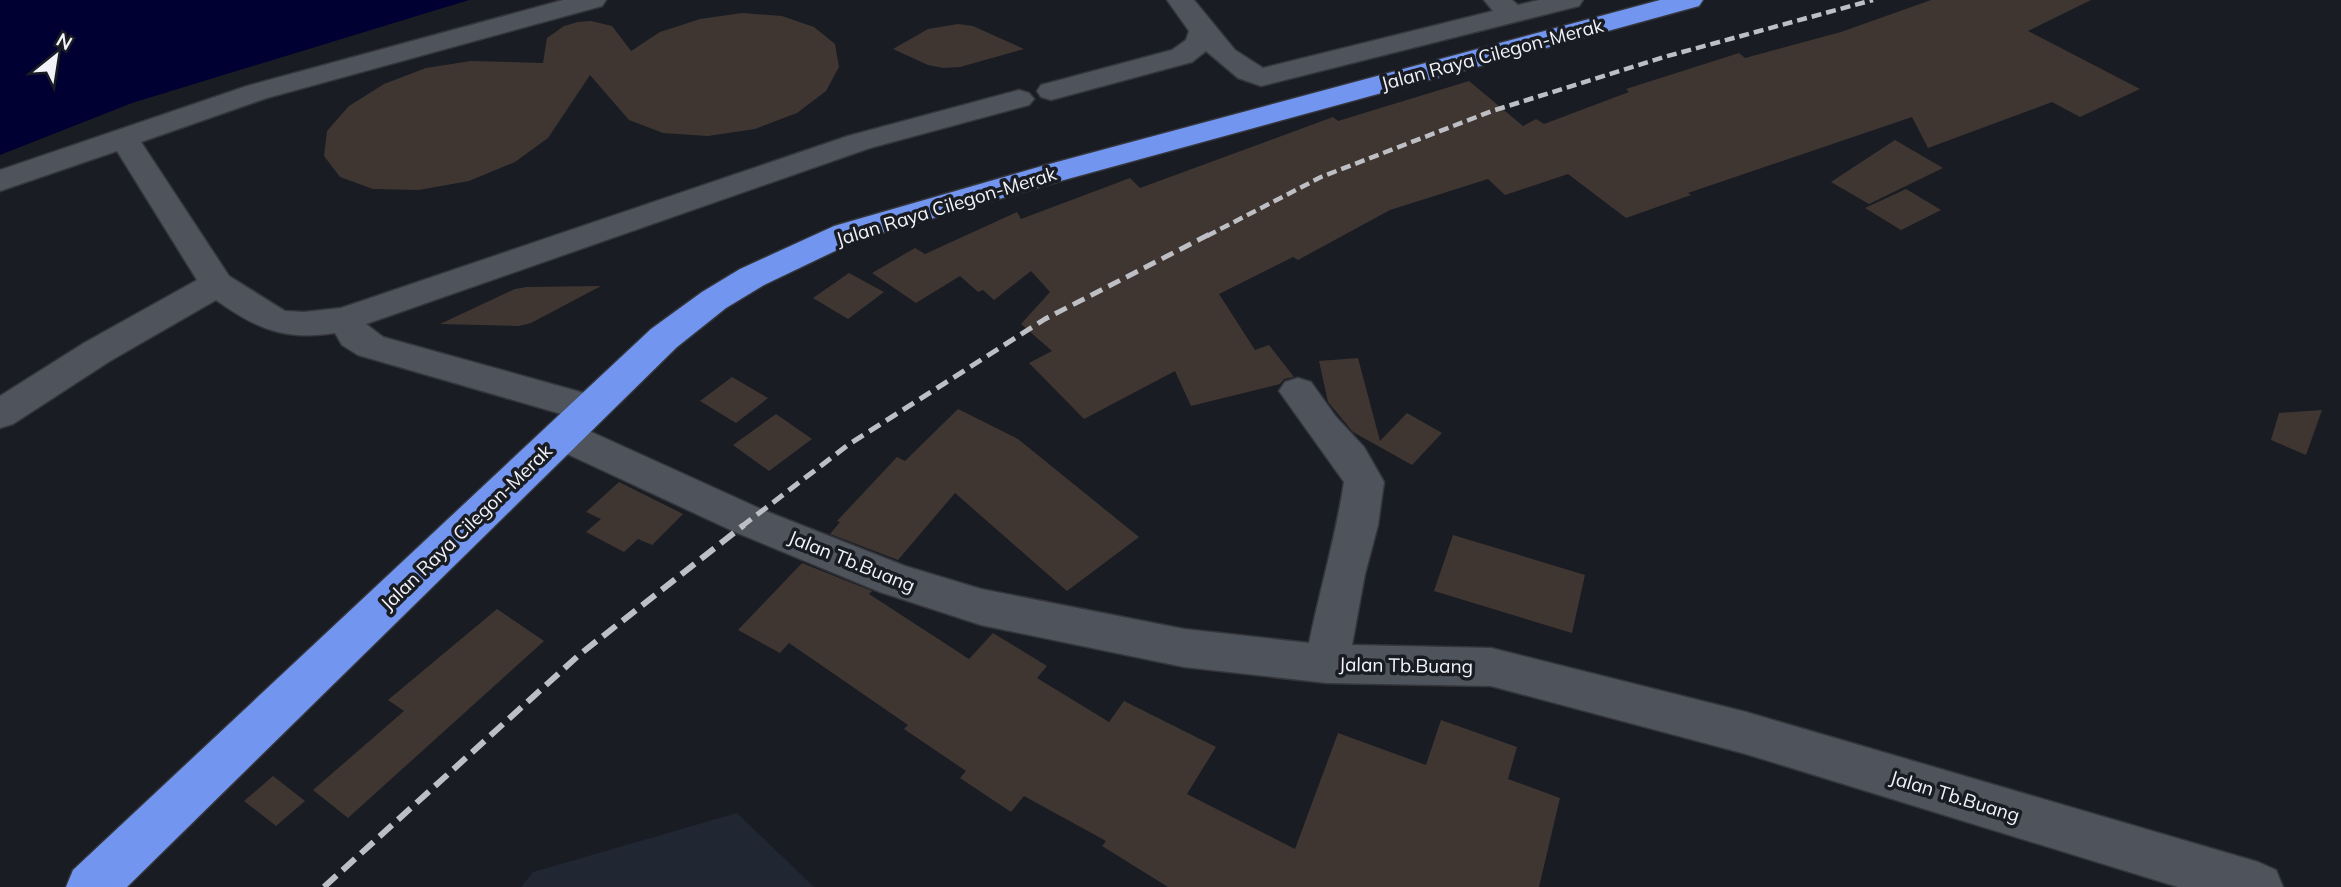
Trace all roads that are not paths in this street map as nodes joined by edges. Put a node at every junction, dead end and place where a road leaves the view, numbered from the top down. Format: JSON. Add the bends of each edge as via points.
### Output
{"nodes":[{"id":1,"x":593,"y":0,"type":"edge"},
{"id":2,"x":1181,"y":0,"type":"edge"},
{"id":3,"x":1570,"y":0,"type":"edge"},
{"id":4,"x":1689,"y":0,"type":"edge"},
{"id":5,"x":1504,"y":7,"type":"edge"},
{"id":6,"x":1203,"y":31,"type":"junction"},
{"id":7,"x":1051,"y":91,"type":"dead end"},
{"id":8,"x":1019,"y":99,"type":"dead end"},
{"id":9,"x":123,"y":137,"type":"junction"},
{"id":10,"x":0,"y":181,"type":"edge"},
{"id":11,"x":217,"y":284,"type":"junction"},
{"id":12,"x":345,"y":319,"type":"junction"},
{"id":13,"x":1298,"y":391,"type":"dead end"},
{"id":14,"x":0,"y":414,"type":"edge"},
{"id":15,"x":575,"y":421,"type":"junction"},
{"id":16,"x":1327,"y":664,"type":"junction"},
{"id":17,"x":91,"y":887,"type":"edge"},
{"id":18,"x":2258,"y":887,"type":"edge"}],
"edges":[{"from":1,"to":9,"type":"street","via":[[257,92]]},
{"from":2,"to":6,"type":"street"},
{"from":3,"to":5,"type":"street"},
{"from":4,"to":15,"type":"highway","name":"Jalan Raya Cilegon-Merak","via":[[846,233],[714,300],[664,338]]},
{"from":5,"to":6,"type":"street","via":[[1261,77],[1238,68]]},
{"from":6,"to":7,"type":"street","via":[[1198,44],[1182,56]]},
{"from":8,"to":12,"type":"street","via":[[859,142]]},
{"from":9,"to":10,"type":"street"},
{"from":9,"to":11,"type":"street"},
{"from":11,"to":12,"type":"street","via":[[271,321],[307,326]]},
{"from":11,"to":14,"type":"street"},
{"from":12,"to":15,"type":"street","name":"Jalan Tb.Buang","via":[[355,336],[371,346]]},
{"from":13,"to":16,"type":"street","via":[[1364,482]]},
{"from":15,"to":16,"type":"street","name":"Jalan Tb.Buang","via":[[749,521],[895,580],[981,607],[1184,648]]},
{"from":15,"to":17,"type":"highway","name":"Jalan Raya Cilegon-Merak"},
{"from":16,"to":18,"type":"street","name":"Jalan Tb.Buang","via":[[1491,667],[1746,733]]}]}
